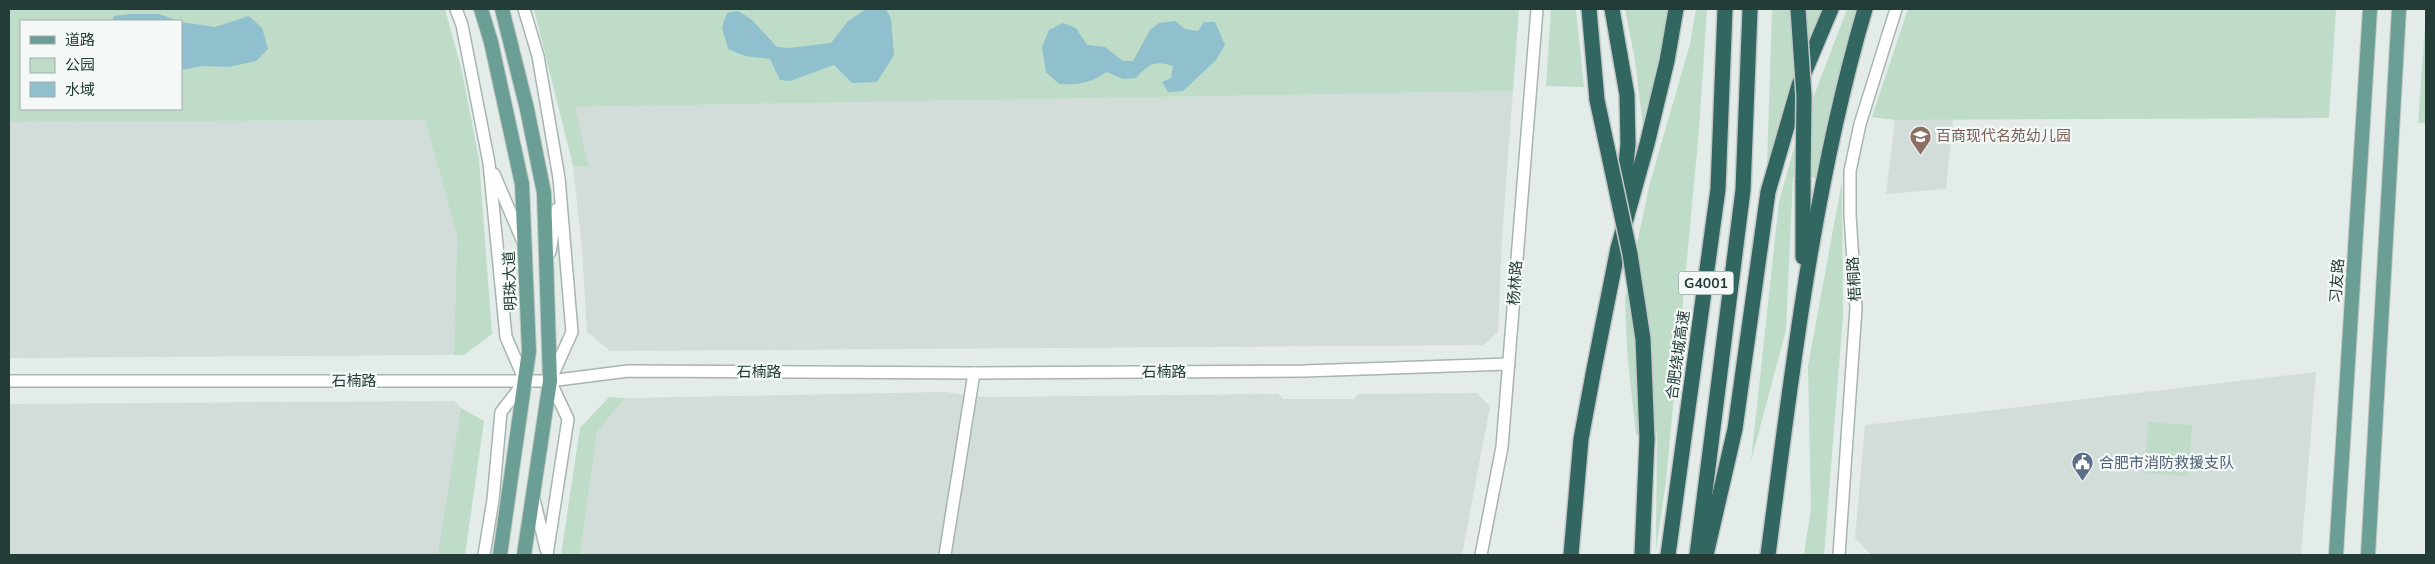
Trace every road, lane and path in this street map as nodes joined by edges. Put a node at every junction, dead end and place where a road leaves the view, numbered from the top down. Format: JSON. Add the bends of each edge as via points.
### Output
{"nodes":[{"id":1,"x":456,"y":9,"type":"edge"},
{"id":2,"x":481,"y":9,"type":"edge"},
{"id":3,"x":502,"y":9,"type":"edge"},
{"id":4,"x":524,"y":9,"type":"edge"},
{"id":5,"x":1537,"y":9,"type":"edge"},
{"id":6,"x":1589,"y":9,"type":"edge"},
{"id":7,"x":1612,"y":9,"type":"edge"},
{"id":8,"x":1676,"y":9,"type":"edge"},
{"id":9,"x":1725,"y":9,"type":"edge"},
{"id":10,"x":1750,"y":9,"type":"edge"},
{"id":11,"x":1798,"y":9,"type":"edge"},
{"id":12,"x":1831,"y":9,"type":"edge"},
{"id":13,"x":1865,"y":9,"type":"edge"},
{"id":14,"x":1896,"y":9,"type":"edge"},
{"id":15,"x":2370,"y":9,"type":"edge"},
{"id":16,"x":2399,"y":9,"type":"edge"},
{"id":17,"x":489,"y":163,"type":"junction"},
{"id":18,"x":560,"y":192,"type":"junction"},
{"id":19,"x":525,"y":246,"type":"junction"},
{"id":20,"x":1618,"y":248,"type":"junction"},
{"id":21,"x":546,"y":274,"type":"junction"},
{"id":22,"x":1803,"y":293,"type":"junction"},
{"id":23,"x":1510,"y":364,"type":"junction"},
{"id":24,"x":974,"y":373,"type":"junction"},
{"id":25,"x":550,"y":380,"type":"junction"},
{"id":26,"x":9,"y":381,"type":"edge"},
{"id":27,"x":525,"y":381,"type":"junction"},
{"id":28,"x":509,"y":492,"type":"junction"},
{"id":29,"x":533,"y":494,"type":"junction"},
{"id":30,"x":485,"y":551,"type":"edge"},
{"id":31,"x":500,"y":555,"type":"edge"},
{"id":32,"x":524,"y":555,"type":"edge"},
{"id":33,"x":547,"y":555,"type":"edge"},
{"id":34,"x":945,"y":555,"type":"edge"},
{"id":35,"x":1481,"y":555,"type":"edge"},
{"id":36,"x":1571,"y":555,"type":"edge"},
{"id":37,"x":1642,"y":555,"type":"edge"},
{"id":38,"x":1668,"y":555,"type":"edge"},
{"id":39,"x":1697,"y":555,"type":"edge"},
{"id":40,"x":1706,"y":555,"type":"edge"},
{"id":41,"x":1768,"y":555,"type":"edge"},
{"id":42,"x":1839,"y":555,"type":"edge"},
{"id":43,"x":2336,"y":555,"type":"edge"},
{"id":44,"x":2368,"y":555,"type":"edge"}],
"edges":[{"from":1,"to":17,"type":"street","via":[[462,25]]},
{"from":2,"to":19,"type":"main road","name":"明珠大道","via":[[492,42],[522,184]]},
{"from":3,"to":21,"type":"main road","via":[[544,194]]},
{"from":4,"to":18,"type":"street","via":[[538,56]]},
{"from":5,"to":23,"type":"street","name":"杨林路"},
{"from":6,"to":37,"type":"highway","bridge":true,"via":[[1597,100],[1630,254],[1643,339],[1646,439]]},
{"from":7,"to":20,"type":"highway","via":[[1628,95],[1628,144]]},
{"from":8,"to":20,"type":"highway","via":[[1649,134]]},
{"from":9,"to":38,"type":"highway","name":"合肥绕城高速","number":"G4001","via":[[1718,189]]},
{"from":10,"to":39,"type":"highway","number":"G4001","via":[[1743,190]]},
{"from":11,"to":22,"type":"highway","bridge":true,"via":[[1804,96]]},
{"from":12,"to":40,"type":"highway","via":[[1799,85],[1768,192],[1735,429]]},
{"from":13,"to":22,"type":"highway","via":[[1846,75]]},
{"from":14,"to":42,"type":"street","name":"梧桐路","via":[[1860,124],[1850,171],[1856,308]]},
{"from":15,"to":43,"type":"main road","name":"习友路"},
{"from":16,"to":44,"type":"main road"},
{"from":17,"to":19,"type":"street"},
{"from":17,"to":27,"type":"street","via":[[506,337]]},
{"from":18,"to":21,"type":"street"},
{"from":18,"to":25,"type":"street","via":[[572,332]]},
{"from":19,"to":27,"type":"main road","name":"明珠大道","via":[[529,351]]},
{"from":20,"to":36,"type":"highway","via":[[1582,439]]},
{"from":21,"to":25,"type":"main road"},
{"from":22,"to":41,"type":"highway"},
{"from":23,"to":24,"type":"street","name":"石楠路","via":[[1304,371]]},
{"from":23,"to":35,"type":"street","name":"杨林路","via":[[1502,447]]},
{"from":24,"to":25,"type":"street","name":"石楠路","via":[[628,371]]},
{"from":24,"to":34,"type":"street"},
{"from":25,"to":27,"type":"street","name":"石楠路"},
{"from":25,"to":29,"type":"main road"},
{"from":25,"to":33,"type":"street","via":[[568,419]]},
{"from":26,"to":27,"type":"street","name":"石楠路"},
{"from":27,"to":28,"type":"main road","name":"明珠大道"},
{"from":27,"to":30,"type":"street","via":[[501,412]]},
{"from":28,"to":30,"type":"street"},
{"from":28,"to":31,"type":"main road","name":"明珠大道"},
{"from":29,"to":32,"type":"main road"},
{"from":29,"to":33,"type":"street"}]}
